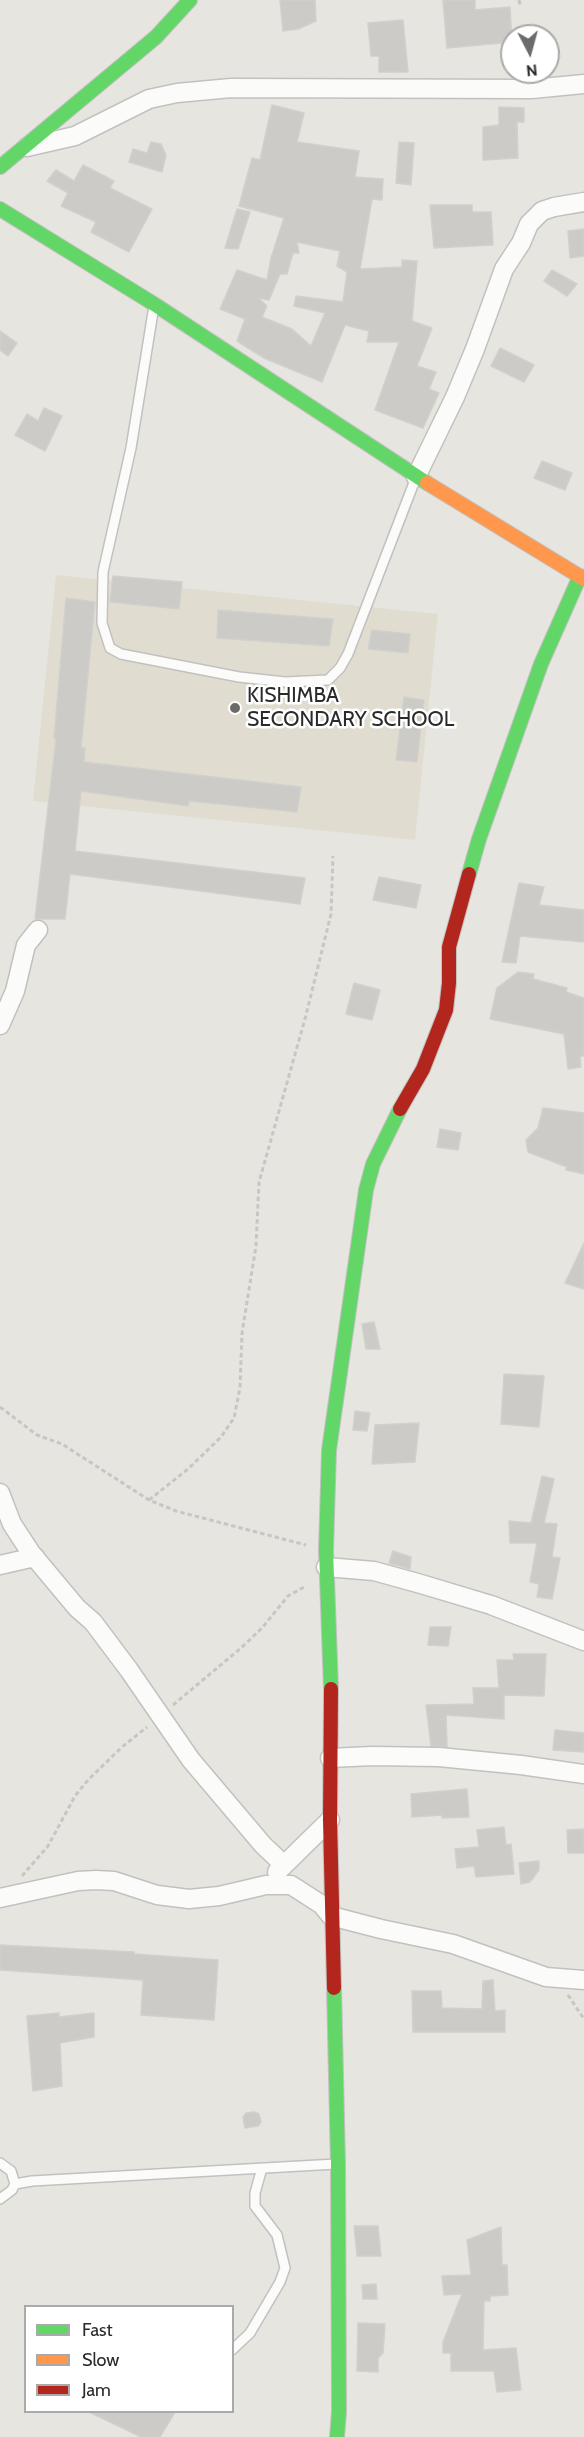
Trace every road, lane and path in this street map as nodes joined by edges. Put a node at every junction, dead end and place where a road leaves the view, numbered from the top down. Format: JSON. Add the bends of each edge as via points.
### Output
{"nodes":[{"id":1,"x":190,"y":0,"type":"edge"},
{"id":2,"x":584,"y":84,"type":"edge"},
{"id":3,"x":26,"y":147,"type":"junction"},
{"id":4,"x":0,"y":167,"type":"edge"},
{"id":5,"x":584,"y":202,"type":"edge"},
{"id":6,"x":0,"y":209,"type":"edge"},
{"id":7,"x":154,"y":304,"type":"junction"},
{"id":8,"x":416,"y":477,"type":"junction"},
{"id":9,"x":582,"y":578,"type":"edge"},
{"id":10,"x":333,"y":856,"type":"dead end"},
{"id":11,"x":38,"y":930,"type":"dead end"},
{"id":12,"x":0,"y":1025,"type":"edge"},
{"id":13,"x":0,"y":1407,"type":"edge"},
{"id":14,"x":0,"y":1493,"type":"edge"},
{"id":15,"x":149,"y":1500,"type":"junction"},
{"id":16,"x":35,"y":1557,"type":"junction"},
{"id":17,"x":0,"y":1565,"type":"edge"},
{"id":18,"x":326,"y":1565,"type":"junction"},
{"id":19,"x":584,"y":1641,"type":"edge"},
{"id":20,"x":160,"y":1716,"type":"junction"},
{"id":21,"x":330,"y":1758,"type":"junction"},
{"id":22,"x":584,"y":1774,"type":"edge"},
{"id":23,"x":330,"y":1820,"type":"junction"},
{"id":24,"x":284,"y":1865,"type":"junction"},
{"id":25,"x":266,"y":1885,"type":"junction"},
{"id":26,"x":1,"y":1898,"type":"edge"},
{"id":27,"x":331,"y":1916,"type":"junction"},
{"id":28,"x":584,"y":1980,"type":"edge"},
{"id":29,"x":0,"y":2163,"type":"edge"},
{"id":30,"x":338,"y":2164,"type":"junction"},
{"id":31,"x":262,"y":2168,"type":"junction"},
{"id":32,"x":15,"y":2184,"type":"junction"},
{"id":33,"x":0,"y":2199,"type":"edge"},
{"id":34,"x":234,"y":2348,"type":"edge"},
{"id":35,"x":337,"y":2437,"type":"edge"}],
"edges":[{"from":1,"to":3,"type":"street","via":[[156,37]]},
{"from":2,"to":3,"type":"street","via":[[532,89],[231,88],[177,93],[149,99],[75,136]]},
{"from":3,"to":4,"type":"street"},
{"from":5,"to":8,"type":"street","via":[[542,211],[529,224],[504,269],[455,397]]},
{"from":6,"to":7,"type":"street"},
{"from":7,"to":8,"type":"street"},
{"from":7,"to":8,"type":"lane","via":[[131,448],[103,572],[102,623],[110,648],[121,654],[239,677],[285,682],[328,680],[348,654]]},
{"from":8,"to":9,"type":"street"},
{"from":9,"to":18,"type":"street","via":[[541,664],[479,839],[449,947],[446,1010],[423,1069],[373,1164],[366,1190],[329,1450]]},
{"from":10,"to":15,"type":"path","via":[[331,914],[259,1182],[256,1246],[234,1418],[221,1437],[188,1469]]},
{"from":11,"to":12,"type":"street","via":[[26,945],[15,991]]},
{"from":13,"to":15,"type":"path","via":[[37,1435],[62,1444]]},
{"from":14,"to":16,"type":"street","via":[[12,1524]]},
{"from":15,"to":18,"type":"path"},
{"from":16,"to":17,"type":"street"},
{"from":16,"to":20,"type":"street","via":[[93,1622]]},
{"from":18,"to":19,"type":"street","via":[[374,1571],[421,1584],[491,1605]]},
{"from":18,"to":20,"type":"path","via":[[309,1584],[288,1596],[241,1648]]},
{"from":18,"to":21,"type":"street","via":[[332,1703]]},
{"from":20,"to":24,"type":"street","via":[[191,1760]]},
{"from":20,"to":26,"type":"path","via":[[87,1780],[48,1846]]},
{"from":21,"to":22,"type":"street","via":[[439,1757]]},
{"from":21,"to":23,"type":"street"},
{"from":23,"to":24,"type":"street"},
{"from":23,"to":27,"type":"street"},
{"from":24,"to":25,"type":"street"},
{"from":25,"to":26,"type":"street","via":[[189,1899],[96,1880]]},
{"from":25,"to":27,"type":"street","via":[[291,1885],[322,1905]]},
{"from":27,"to":28,"type":"street","via":[[441,1941],[546,1977]]},
{"from":27,"to":30,"type":"street"},
{"from":29,"to":32,"type":"lane","via":[[11,2171]]},
{"from":30,"to":31,"type":"lane"},
{"from":30,"to":35,"type":"street"},
{"from":31,"to":32,"type":"lane"},
{"from":31,"to":34,"type":"lane","via":[[255,2206],[277,2235],[285,2268],[250,2333]]},
{"from":32,"to":33,"type":"lane"}]}
